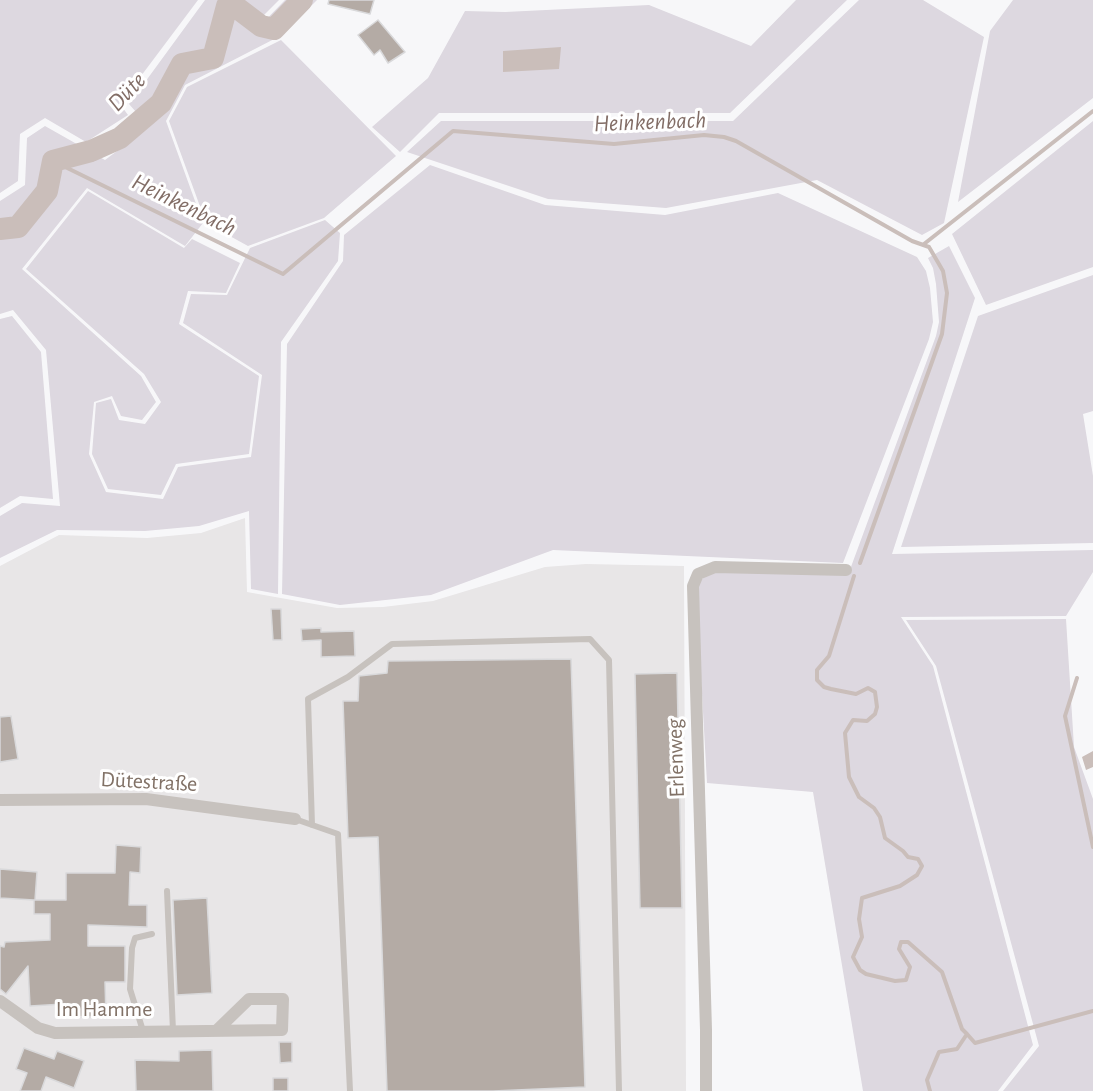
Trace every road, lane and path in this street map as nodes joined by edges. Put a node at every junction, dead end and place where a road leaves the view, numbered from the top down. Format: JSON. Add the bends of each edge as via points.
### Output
{"nodes":[{"id":1,"x":846,"y":570,"type":"dead end"},
{"id":2,"x":0,"y":800,"type":"edge"},
{"id":3,"x":295,"y":819,"type":"joint"},
{"id":4,"x":312,"y":825,"type":"junction"},
{"id":5,"x":167,"y":891,"type":"dead end"},
{"id":6,"x":152,"y":934,"type":"dead end"},
{"id":7,"x":0,"y":1001,"type":"edge"},
{"id":8,"x":142,"y":1031,"type":"junction"},
{"id":9,"x":173,"y":1031,"type":"junction"},
{"id":10,"x":216,"y":1031,"type":"junction"},
{"id":11,"x":350,"y":1091,"type":"edge"},
{"id":12,"x":619,"y":1091,"type":"edge"},
{"id":13,"x":706,"y":1091,"type":"edge"}],
"edges":[{"from":1,"to":13,"type":"street","name":"Erlenweg","via":[[715,567],[698,574],[693,586]]},
{"from":2,"to":3,"type":"street","name":"Dütestraße","via":[[146,799]]},
{"from":3,"to":4,"type":"lane"},
{"from":4,"to":11,"type":"lane","via":[[338,834]]},
{"from":4,"to":12,"type":"lane","via":[[308,699],[348,677],[392,644],[590,639],[609,660]]},
{"from":5,"to":9,"type":"lane"},
{"from":6,"to":8,"type":"lane","via":[[135,938],[132,948],[130,989]]},
{"from":7,"to":8,"type":"street","name":"Im Hamme","via":[[38,1028],[55,1033]]},
{"from":8,"to":9,"type":"street","name":"Im Hamme"},
{"from":9,"to":10,"type":"street","name":"Im Hamme"},
{"from":10,"to":10,"type":"street","name":"Im Hamme","via":[[282,1030],[283,999],[249,999]]}]}
